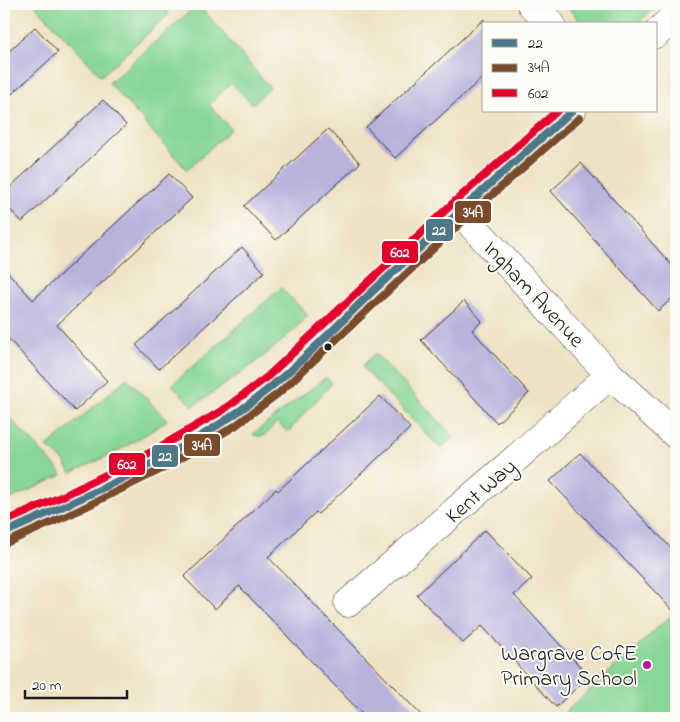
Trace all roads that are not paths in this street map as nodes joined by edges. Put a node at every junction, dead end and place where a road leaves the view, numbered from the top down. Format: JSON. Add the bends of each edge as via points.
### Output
{"nodes":[{"id":1,"x":531,"y":4,"type":"edge"},
{"id":2,"x":676,"y":16,"type":"edge"},
{"id":3,"x":549,"y":22,"type":"edge"},
{"id":4,"x":658,"y":32,"type":"edge"},
{"id":5,"x":571,"y":112,"type":"edge"},
{"id":6,"x":459,"y":211,"type":"junction"},
{"id":7,"x":610,"y":375,"type":"junction"},
{"id":8,"x":676,"y":435,"type":"edge"},
{"id":9,"x":4,"y":533,"type":"edge"},
{"id":10,"x":348,"y":603,"type":"dead end"}],
"edges":[{"from":1,"to":3,"type":"street"},
{"from":2,"to":4,"type":"street"},
{"from":5,"to":6,"type":"street"},
{"from":6,"to":7,"type":"street","name":"Ingham Avenue"},
{"from":6,"to":9,"type":"street","via":[[273,385],[228,418],[158,460]]},
{"from":7,"to":8,"type":"street","name":"Ingham Avenue"},
{"from":7,"to":10,"type":"street","name":"Kent Way"}]}
